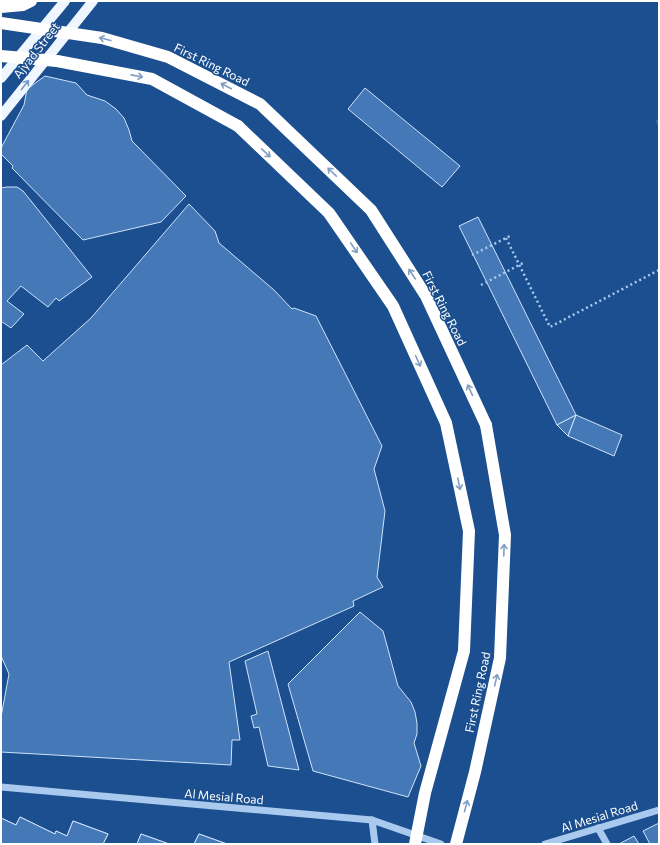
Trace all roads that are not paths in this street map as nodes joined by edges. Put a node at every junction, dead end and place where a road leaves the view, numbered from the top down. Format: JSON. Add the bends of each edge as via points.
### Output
{"nodes":[{"id":1,"x":31,"y":1,"type":"edge"},
{"id":2,"x":66,"y":1,"type":"edge"},
{"id":3,"x":93,"y":1,"type":"edge"},
{"id":4,"x":1,"y":7,"type":"edge"},
{"id":5,"x":1,"y":23,"type":"edge"},
{"id":6,"x":1,"y":56,"type":"edge"},
{"id":7,"x":1,"y":78,"type":"edge"},
{"id":8,"x":1,"y":116,"type":"edge"},
{"id":9,"x":1,"y":787,"type":"edge"},
{"id":10,"x":659,"y":810,"type":"edge"},
{"id":11,"x":372,"y":820,"type":"junction"},
{"id":12,"x":598,"y":828,"type":"junction"},
{"id":13,"x":375,"y":844,"type":"edge"},
{"id":14,"x":415,"y":844,"type":"edge"},
{"id":15,"x":441,"y":844,"type":"edge"},
{"id":16,"x":456,"y":844,"type":"edge"},
{"id":17,"x":545,"y":844,"type":"edge"},
{"id":18,"x":607,"y":844,"type":"edge"}],
"edges":[{"from":1,"to":4,"type":"highway","via":[[23,5]]},
{"from":2,"to":7,"type":"main road","name":"Ajyad Street"},
{"from":8,"to":3,"type":"main road","name":"Ajyad Street","one_way":true},
{"from":16,"to":5,"type":"highway","name":"First Ring Road","one_way":true,"bridge":true,"via":[[500,658],[505,535],[486,425],[426,296],[371,210],[260,104],[168,57],[102,38]]},
{"from":6,"to":14,"type":"highway","name":"First Ring Road","one_way":true,"bridge":true,"via":[[57,61],[152,79],[238,126],[329,213],[393,306],[446,422],[469,531],[464,650],[425,793]]},
{"from":9,"to":11,"type":"street","name":"Al Mesial Road"},
{"from":10,"to":12,"type":"street","name":"Al Mesial Road"},
{"from":11,"to":13,"type":"street"},
{"from":11,"to":15,"type":"street","name":"Al Mesial Road"},
{"from":12,"to":17,"type":"street","name":"Al Mesial Road"},
{"from":12,"to":18,"type":"street"}]}
